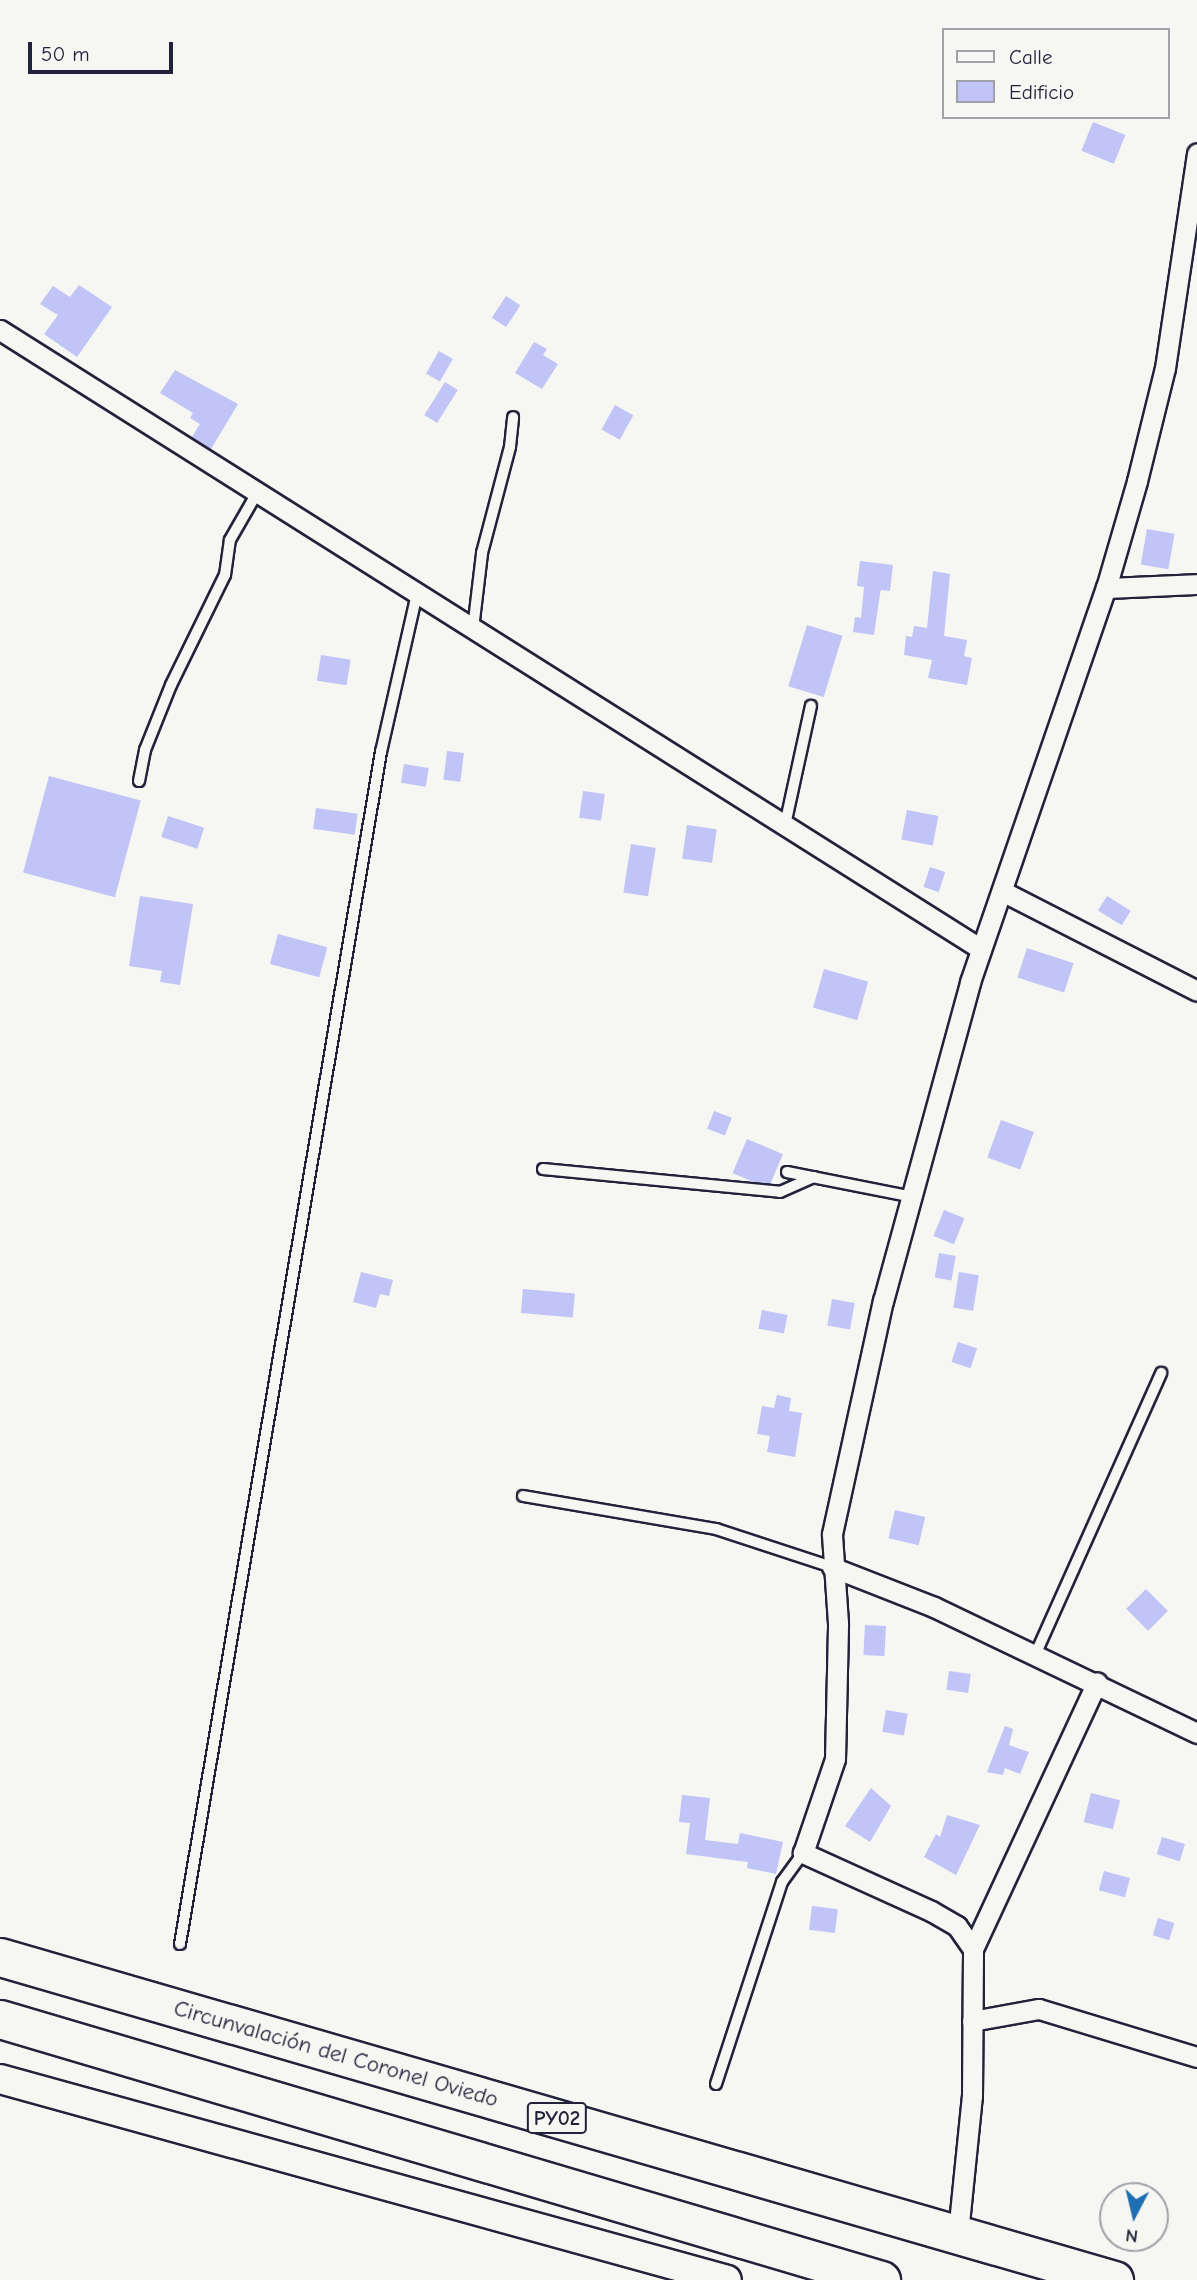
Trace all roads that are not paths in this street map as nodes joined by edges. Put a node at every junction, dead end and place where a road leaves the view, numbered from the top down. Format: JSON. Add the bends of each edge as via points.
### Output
{"nodes":[{"id":1,"x":1197,"y":153,"type":"edge"},
{"id":2,"x":0,"y":330,"type":"edge"},
{"id":3,"x":513,"y":417,"type":"dead end"},
{"id":4,"x":257,"y":493,"type":"junction"},
{"id":5,"x":1197,"y":584,"type":"edge"},
{"id":6,"x":1107,"y":588,"type":"junction"},
{"id":7,"x":417,"y":594,"type":"junction"},
{"id":8,"x":473,"y":629,"type":"junction"},
{"id":9,"x":811,"y":706,"type":"dead end"},
{"id":10,"x":139,"y":780,"type":"dead end"},
{"id":11,"x":785,"y":826,"type":"junction"},
{"id":12,"x":1002,"y":891,"type":"junction"},
{"id":13,"x":981,"y":950,"type":"junction"},
{"id":14,"x":1197,"y":991,"type":"edge"},
{"id":15,"x":543,"y":1169,"type":"dead end"},
{"id":16,"x":787,"y":1172,"type":"dead end"},
{"id":17,"x":814,"y":1177,"type":"junction"},
{"id":18,"x":913,"y":1198,"type":"junction"},
{"id":19,"x":1161,"y":1373,"type":"dead end"},
{"id":20,"x":523,"y":1496,"type":"dead end"},
{"id":21,"x":832,"y":1567,"type":"junction"},
{"id":22,"x":1036,"y":1653,"type":"junction"},
{"id":23,"x":1097,"y":1682,"type":"junction"},
{"id":24,"x":1197,"y":1733,"type":"edge"},
{"id":25,"x":803,"y":1853,"type":"junction"},
{"id":26,"x":180,"y":1944,"type":"dead end"},
{"id":27,"x":973,"y":1949,"type":"junction"},
{"id":28,"x":0,"y":1957,"type":"edge"},
{"id":29,"x":0,"y":2019,"type":"edge"},
{"id":30,"x":972,"y":2021,"type":"junction"},
{"id":31,"x":1197,"y":2057,"type":"edge"},
{"id":32,"x":0,"y":2079,"type":"edge"},
{"id":33,"x":716,"y":2084,"type":"dead end"},
{"id":34,"x":958,"y":2233,"type":"junction"},
{"id":35,"x":727,"y":2280,"type":"edge"},
{"id":36,"x":881,"y":2280,"type":"edge"},
{"id":37,"x":1114,"y":2280,"type":"edge"}],
"edges":[{"from":1,"to":6,"type":"street","via":[[1165,368]]},
{"from":2,"to":4,"type":"street"},
{"from":3,"to":8,"type":"lane","via":[[510,447],[482,553]]},
{"from":4,"to":7,"type":"street"},
{"from":4,"to":10,"type":"lane","via":[[230,540],[225,575],[171,685],[145,750]]},
{"from":5,"to":6,"type":"street"},
{"from":6,"to":12,"type":"street"},
{"from":7,"to":8,"type":"street"},
{"from":7,"to":26,"type":"lane","via":[[381,752]]},
{"from":8,"to":11,"type":"street"},
{"from":9,"to":11,"type":"lane"},
{"from":11,"to":13,"type":"street"},
{"from":12,"to":13,"type":"street"},
{"from":12,"to":14,"type":"street"},
{"from":13,"to":18,"type":"street"},
{"from":15,"to":17,"type":"lane","via":[[780,1192]]},
{"from":16,"to":17,"type":"lane"},
{"from":17,"to":18,"type":"lane"},
{"from":18,"to":21,"type":"street","via":[[883,1301],[835,1521]]},
{"from":19,"to":22,"type":"lane"},
{"from":20,"to":21,"type":"lane","via":[[716,1530]]},
{"from":21,"to":22,"type":"street","via":[[934,1606]]},
{"from":21,"to":25,"type":"street","via":[[838,1623],[835,1759]]},
{"from":22,"to":23,"type":"street"},
{"from":23,"to":24,"type":"street"},
{"from":23,"to":27,"type":"street"},
{"from":25,"to":27,"type":"street","via":[[931,1911],[957,1926]]},
{"from":25,"to":33,"type":"lane","via":[[782,1882]]},
{"from":27,"to":30,"type":"street"},
{"from":28,"to":34,"type":"highway","name":"Circunvalación del Coronel Oviedo","number":"PY02"},
{"from":29,"to":36,"type":"highway"},
{"from":30,"to":31,"type":"street","via":[[1039,2010]]},
{"from":30,"to":34,"type":"street","via":[[972,2096]]},
{"from":32,"to":35,"type":"street"},
{"from":34,"to":37,"type":"highway","name":"Circunvalación del Coronel Oviedo","number":"PY02"}]}
